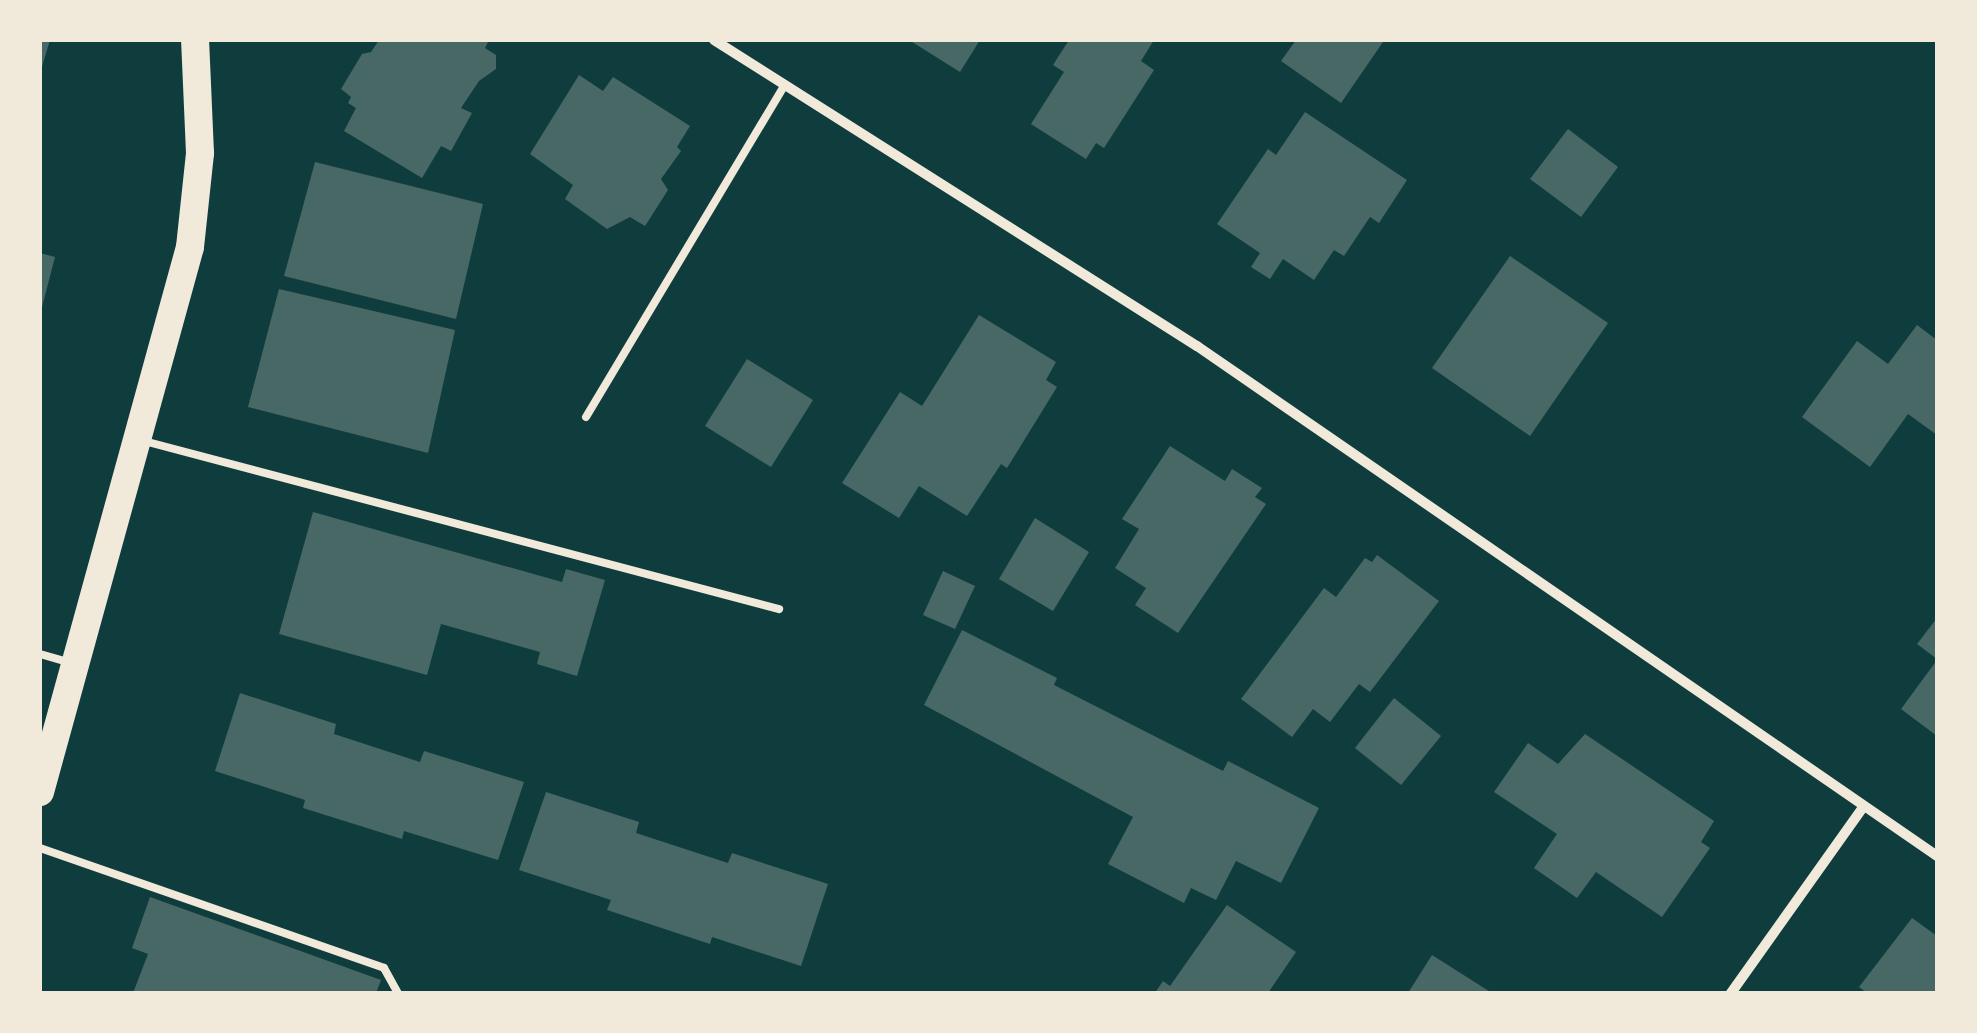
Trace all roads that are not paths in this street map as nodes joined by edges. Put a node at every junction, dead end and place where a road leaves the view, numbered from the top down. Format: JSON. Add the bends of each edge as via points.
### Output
{"nodes":[{"id":1,"x":195,"y":40,"type":"edge"},
{"id":2,"x":714,"y":40,"type":"edge"},
{"id":3,"x":786,"y":85,"type":"junction"},
{"id":4,"x":586,"y":417,"type":"dead end"},
{"id":5,"x":139,"y":440,"type":"junction"},
{"id":6,"x":779,"y":608,"type":"dead end"},
{"id":7,"x":40,"y":654,"type":"edge"},
{"id":8,"x":76,"y":664,"type":"junction"},
{"id":9,"x":40,"y":792,"type":"edge"},
{"id":10,"x":1864,"y":806,"type":"junction"},
{"id":11,"x":40,"y":848,"type":"edge"},
{"id":12,"x":1937,"y":856,"type":"edge"},
{"id":13,"x":399,"y":991,"type":"edge"},
{"id":14,"x":1731,"y":993,"type":"edge"}],
"edges":[{"from":1,"to":5,"type":"highway","via":[[198,199]]},
{"from":2,"to":3,"type":"street"},
{"from":3,"to":4,"type":"lane"},
{"from":3,"to":10,"type":"street","via":[[1197,346]]},
{"from":5,"to":6,"type":"lane"},
{"from":5,"to":8,"type":"highway"},
{"from":7,"to":8,"type":"lane"},
{"from":8,"to":9,"type":"highway"},
{"from":10,"to":12,"type":"street"},
{"from":10,"to":14,"type":"street"},
{"from":11,"to":13,"type":"lane","via":[[384,968]]}]}
